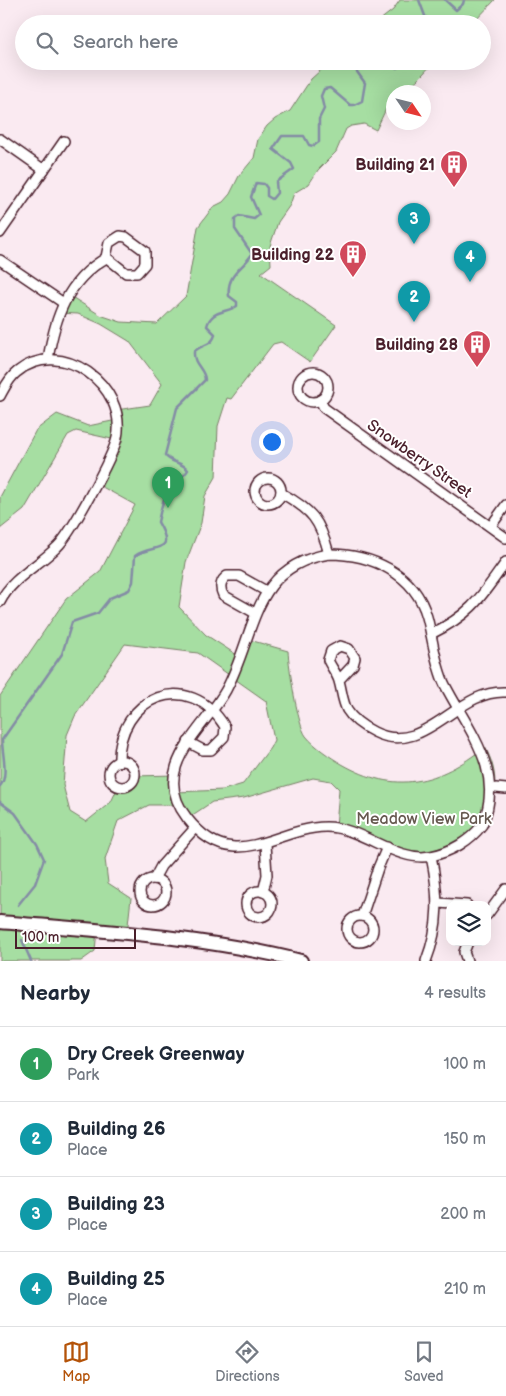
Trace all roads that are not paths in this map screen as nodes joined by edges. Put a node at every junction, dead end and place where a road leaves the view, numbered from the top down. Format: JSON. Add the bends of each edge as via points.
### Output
{"nodes":[{"id":1,"x":0,"y":139,"type":"edge"},
{"id":2,"x":64,"y":141,"type":"dead end"},
{"id":3,"x":44,"y":170,"type":"junction"},
{"id":4,"x":0,"y":233,"type":"edge"},
{"id":5,"x":106,"y":258,"type":"junction"},
{"id":6,"x":0,"y":260,"type":"edge"},
{"id":7,"x":62,"y":302,"type":"junction"},
{"id":8,"x":48,"y":359,"type":"junction"},
{"id":9,"x":0,"y":396,"type":"edge"},
{"id":10,"x":320,"y":400,"type":"dead end"},
{"id":11,"x":281,"y":493,"type":"dead end"},
{"id":12,"x":506,"y":506,"type":"edge"},
{"id":13,"x":491,"y":526,"type":"junction"},
{"id":14,"x":506,"y":538,"type":"edge"},
{"id":15,"x":329,"y":554,"type":"junction"},
{"id":16,"x":506,"y":562,"type":"edge"},
{"id":17,"x":266,"y":591,"type":"junction"},
{"id":18,"x":0,"y":602,"type":"edge"},
{"id":19,"x":255,"y":613,"type":"junction"},
{"id":20,"x":431,"y":634,"type":"junction"},
{"id":21,"x":338,"y":680,"type":"dead end"},
{"id":22,"x":506,"y":692,"type":"edge"},
{"id":23,"x":459,"y":707,"type":"junction"},
{"id":24,"x":212,"y":712,"type":"junction"},
{"id":25,"x":188,"y":742,"type":"junction"},
{"id":26,"x":119,"y":762,"type":"dead end"},
{"id":27,"x":496,"y":788,"type":"junction"},
{"id":28,"x":506,"y":789,"type":"edge"},
{"id":29,"x":195,"y":828,"type":"junction"},
{"id":30,"x":265,"y":844,"type":"junction"},
{"id":31,"x":387,"y":847,"type":"junction"},
{"id":32,"x":431,"y":856,"type":"junction"},
{"id":33,"x":154,"y":879,"type":"dead end"},
{"id":34,"x":506,"y":888,"type":"edge"},
{"id":35,"x":263,"y":892,"type":"dead end"},
{"id":36,"x":438,"y":903,"type":"junction"},
{"id":37,"x":446,"y":904,"type":"edge"},
{"id":38,"x":491,"y":910,"type":"edge"},
{"id":39,"x":362,"y":916,"type":"dead end"},
{"id":40,"x":4,"y":922,"type":"edge"},
{"id":41,"x":466,"y":946,"type":"edge"},
{"id":42,"x":301,"y":961,"type":"edge"},
{"id":43,"x":426,"y":961,"type":"edge"},
{"id":44,"x":467,"y":961,"type":"edge"}],
"edges":[{"from":1,"to":3,"type":"street"},
{"from":2,"to":3,"type":"street"},
{"from":3,"to":4,"type":"street"},
{"from":5,"to":5,"type":"street","via":[[126,273],[133,274],[143,267],[146,256],[141,247],[123,236],[110,241]]},
{"from":5,"to":7,"type":"street","via":[[86,271]]},
{"from":6,"to":7,"type":"street"},
{"from":7,"to":8,"type":"street"},
{"from":8,"to":9,"type":"street","via":[[18,371]]},
{"from":8,"to":18,"type":"street","via":[[79,367],[103,385],[116,410],[117,437],[112,453],[62,541],[16,582]]},
{"from":10,"to":13,"type":"street","name":"Snowberry Street","via":[[324,408]]},
{"from":11,"to":15,"type":"street","via":[[315,517]]},
{"from":12,"to":13,"type":"street"},
{"from":13,"to":14,"type":"street","name":"Snowberry Street"},
{"from":15,"to":17,"type":"street","via":[[313,557],[291,568]]},
{"from":15,"to":20,"type":"street","via":[[363,557],[396,573],[418,597]]},
{"from":16,"to":20,"type":"street","via":[[466,613]]},
{"from":17,"to":19,"type":"street"},
{"from":17,"to":19,"type":"street","via":[[237,575],[228,576],[222,582],[223,594]]},
{"from":19,"to":24,"type":"street","via":[[230,682]]},
{"from":20,"to":23,"type":"street","via":[[442,679]]},
{"from":21,"to":23,"type":"street","via":[[342,698],[351,715],[365,727],[385,736],[418,735]]},
{"from":22,"to":23,"type":"street","via":[[484,695]]},
{"from":23,"to":27,"type":"street","via":[[490,757]]},
{"from":24,"to":25,"type":"street"},
{"from":24,"to":25,"type":"street","via":[[225,727],[222,740],[208,751]]},
{"from":24,"to":26,"type":"street","via":[[182,694],[167,694],[150,701],[141,706],[130,720],[119,750]]},
{"from":25,"to":29,"type":"street","via":[[177,760],[175,784],[181,808]]},
{"from":27,"to":28,"type":"street"},
{"from":27,"to":32,"type":"street","via":[[489,814],[478,831],[456,847]]},
{"from":29,"to":30,"type":"street","via":[[228,846]]},
{"from":29,"to":33,"type":"street","via":[[161,866]]},
{"from":30,"to":31,"type":"street","via":[[305,830],[336,827],[360,833]]},
{"from":30,"to":35,"type":"street","via":[[268,875]]},
{"from":31,"to":32,"type":"street","via":[[414,856]]},
{"from":31,"to":39,"type":"street"},
{"from":32,"to":36,"type":"street"},
{"from":34,"to":38,"type":"street"},
{"from":36,"to":37,"type":"street"},
{"from":36,"to":43,"type":"street","via":[[435,935]]},
{"from":40,"to":42,"type":"main road","via":[[204,942]]},
{"from":41,"to":44,"type":"street","via":[[464,952]]}]}
